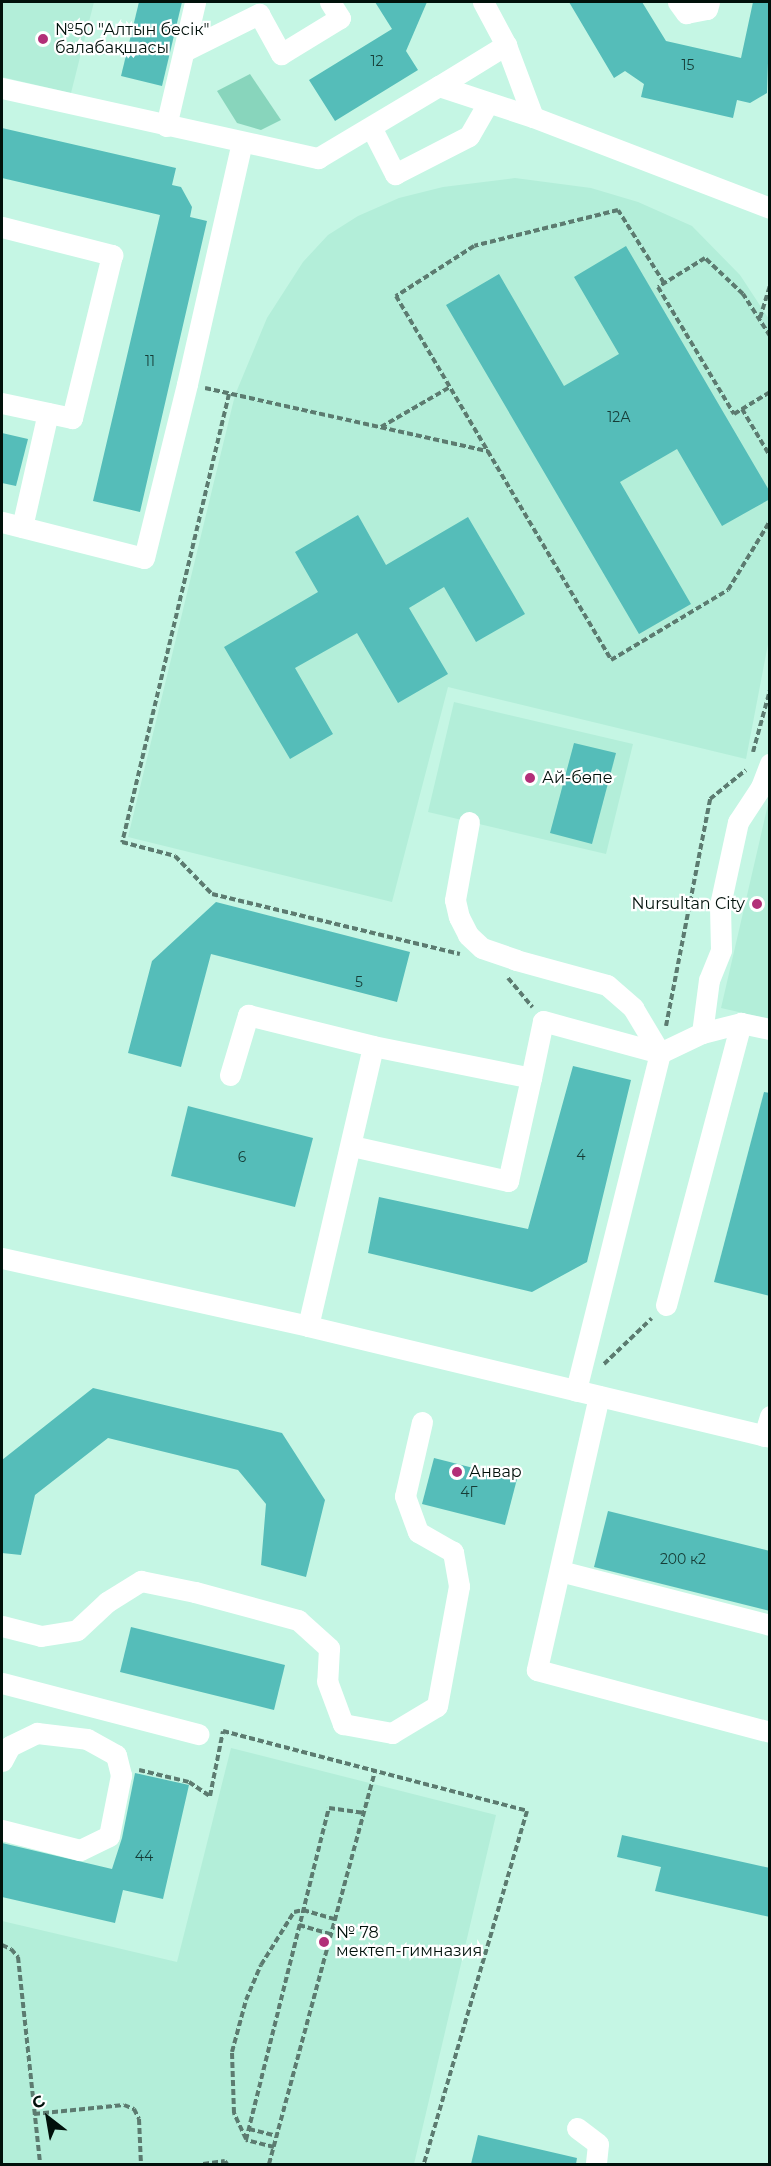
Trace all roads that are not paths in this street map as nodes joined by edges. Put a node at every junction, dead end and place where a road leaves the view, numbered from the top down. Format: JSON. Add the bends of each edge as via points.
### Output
{"nodes":[{"id":1,"x":195,"y":2,"type":"edge"},
{"id":2,"x":330,"y":2,"type":"edge"},
{"id":3,"x":483,"y":2,"type":"edge"},
{"id":4,"x":678,"y":2,"type":"edge"},
{"id":5,"x":709,"y":2,"type":"edge"},
{"id":6,"x":506,"y":45,"type":"junction"},
{"id":7,"x":184,"y":51,"type":"junction"},
{"id":8,"x":440,"y":87,"type":"junction"},
{"id":9,"x":2,"y":88,"type":"edge"},
{"id":10,"x":488,"y":103,"type":"junction"},
{"id":11,"x":533,"y":117,"type":"junction"},
{"id":12,"x":166,"y":126,"type":"junction"},
{"id":13,"x":371,"y":127,"type":"junction"},
{"id":14,"x":242,"y":142,"type":"junction"},
{"id":15,"x":770,"y":208,"type":"edge"},
{"id":16,"x":2,"y":227,"type":"edge"},
{"id":17,"x":2,"y":403,"type":"edge"},
{"id":18,"x":48,"y":413,"type":"junction"},
{"id":19,"x":12,"y":525,"type":"edge"},
{"id":20,"x":770,"y":764,"type":"edge"},
{"id":21,"x":469,"y":822,"type":"dead end"},
{"id":22,"x":741,"y":1023,"type":"junction"},
{"id":23,"x":770,"y":1029,"type":"edge"},
{"id":24,"x":702,"y":1033,"type":"junction"},
{"id":25,"x":373,"y":1046,"type":"junction"},
{"id":26,"x":660,"y":1053,"type":"junction"},
{"id":27,"x":230,"y":1075,"type":"dead end"},
{"id":28,"x":531,"y":1078,"type":"junction"},
{"id":29,"x":352,"y":1146,"type":"junction"},
{"id":30,"x":2,"y":1261,"type":"edge"},
{"id":31,"x":666,"y":1305,"type":"road end"},
{"id":32,"x":308,"y":1326,"type":"junction"},
{"id":33,"x":576,"y":1391,"type":"junction"},
{"id":34,"x":600,"y":1396,"type":"junction"},
{"id":35,"x":422,"y":1422,"type":"dead end"},
{"id":36,"x":768,"y":1430,"type":"edge"},
{"id":37,"x":560,"y":1570,"type":"junction"},
{"id":38,"x":770,"y":1625,"type":"edge"},
{"id":39,"x":2,"y":1626,"type":"edge"},
{"id":40,"x":2,"y":1683,"type":"edge"},
{"id":41,"x":770,"y":1732,"type":"edge"},
{"id":42,"x":198,"y":1734,"type":"dead end"},
{"id":43,"x":2,"y":1761,"type":"edge"},
{"id":44,"x":2,"y":1830,"type":"edge"},
{"id":45,"x":577,"y":2128,"type":"dead end"},
{"id":46,"x":596,"y":2164,"type":"edge"}],
"edges":[{"from":1,"to":7,"type":"street"},
{"from":2,"to":7,"type":"street","via":[[340,18],[281,54],[259,14]]},
{"from":3,"to":6,"type":"street"},
{"from":4,"to":5,"type":"street","via":[[686,13],[707,9]]},
{"from":6,"to":8,"type":"street"},
{"from":6,"to":11,"type":"street"},
{"from":7,"to":12,"type":"street"},
{"from":8,"to":10,"type":"street"},
{"from":8,"to":13,"type":"street"},
{"from":9,"to":12,"type":"street"},
{"from":10,"to":11,"type":"street"},
{"from":10,"to":13,"type":"street","via":[[468,136],[395,174]]},
{"from":11,"to":15,"type":"street"},
{"from":12,"to":14,"type":"street"},
{"from":13,"to":14,"type":"street","via":[[318,158]]},
{"from":14,"to":19,"type":"street","via":[[144,558]]},
{"from":16,"to":18,"type":"street","via":[[112,255],[72,418]]},
{"from":17,"to":18,"type":"street"},
{"from":18,"to":19,"type":"street"},
{"from":20,"to":24,"type":"street","via":[[761,787],[738,822],[720,905],[721,950],[709,980]]},
{"from":21,"to":26,"type":"street","via":[[455,900],[468,935],[482,948],[607,985],[633,1008]]},
{"from":22,"to":23,"type":"street"},
{"from":22,"to":24,"type":"street"},
{"from":22,"to":31,"type":"street"},
{"from":24,"to":26,"type":"street"},
{"from":25,"to":27,"type":"street","via":[[248,1015]]},
{"from":25,"to":28,"type":"street"},
{"from":25,"to":29,"type":"street"},
{"from":26,"to":28,"type":"street","via":[[543,1021]]},
{"from":26,"to":33,"type":"street"},
{"from":28,"to":29,"type":"street","via":[[508,1181]]},
{"from":29,"to":32,"type":"street"},
{"from":30,"to":32,"type":"street"},
{"from":32,"to":33,"type":"street"},
{"from":33,"to":34,"type":"street"},
{"from":34,"to":36,"type":"street"},
{"from":34,"to":37,"type":"street"},
{"from":35,"to":39,"type":"street","via":[[405,1496],[418,1532],[453,1552],[459,1586],[437,1706],[392,1733],[343,1724],[327,1681],[329,1648],[298,1620],[141,1581],[107,1602],[77,1630],[41,1636]]},
{"from":37,"to":38,"type":"street"},
{"from":37,"to":41,"type":"street","via":[[537,1671]]},
{"from":40,"to":42,"type":"street"},
{"from":43,"to":44,"type":"street","via":[[10,1746],[37,1733],[87,1739],[116,1755],[121,1775],[109,1836],[80,1850]]},
{"from":45,"to":46,"type":"street","via":[[598,2144]]}]}
